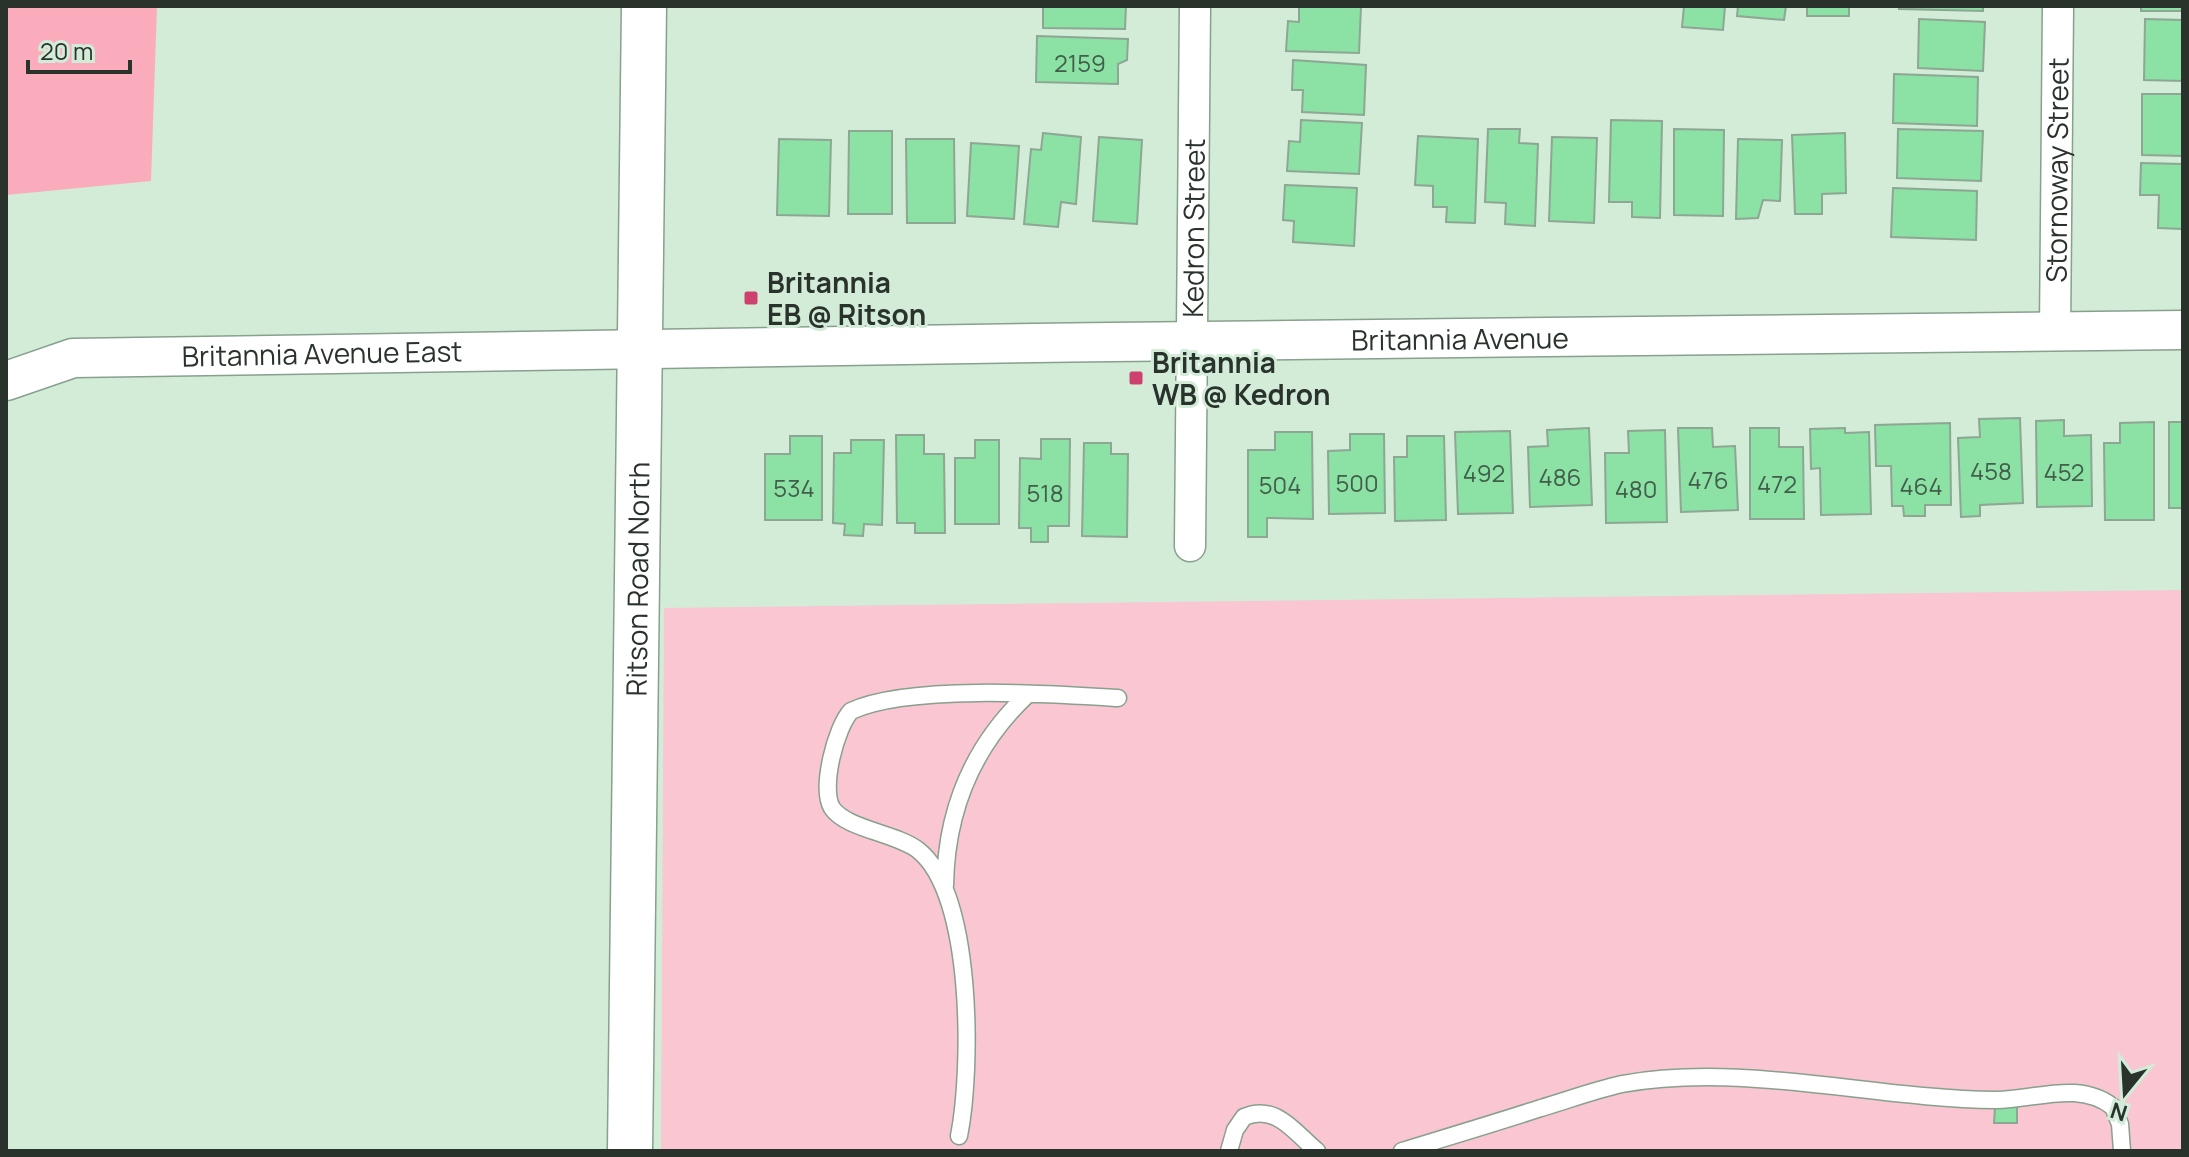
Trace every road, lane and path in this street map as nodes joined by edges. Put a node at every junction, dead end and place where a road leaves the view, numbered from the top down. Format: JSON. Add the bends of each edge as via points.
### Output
{"nodes":[{"id":1,"x":644,"y":6,"type":"edge"},
{"id":2,"x":1195,"y":6,"type":"edge"},
{"id":3,"x":2058,"y":6,"type":"edge"},
{"id":4,"x":2183,"y":330,"type":"edge"},
{"id":5,"x":2055,"y":332,"type":"junction"},
{"id":6,"x":1191,"y":344,"type":"junction"},
{"id":7,"x":640,"y":345,"type":"junction"},
{"id":8,"x":6,"y":381,"type":"edge"},
{"id":9,"x":1190,"y":546,"type":"dead end"},
{"id":10,"x":1027,"y":695,"type":"junction"},
{"id":11,"x":1118,"y":698,"type":"dead end"},
{"id":12,"x":945,"y":888,"type":"junction"},
{"id":13,"x":959,"y":1136,"type":"dead end"},
{"id":14,"x":630,"y":1151,"type":"edge"},
{"id":15,"x":1229,"y":1151,"type":"edge"},
{"id":16,"x":1317,"y":1151,"type":"edge"},
{"id":17,"x":1402,"y":1151,"type":"edge"},
{"id":18,"x":2122,"y":1151,"type":"edge"}],
"edges":[{"from":1,"to":7,"type":"main road","name":"Ritson Road North"},
{"from":2,"to":6,"type":"street","name":"Kedron Street"},
{"from":3,"to":5,"type":"street","name":"Stornoway Street"},
{"from":4,"to":5,"type":"street","name":"Britannia Avenue"},
{"from":5,"to":6,"type":"street","name":"Britannia Avenue"},
{"from":6,"to":7,"type":"street","name":"Britannia Avenue"},
{"from":6,"to":9,"type":"street","name":"Kedron Street"},
{"from":7,"to":8,"type":"street","name":"Britannia Avenue East","via":[[73,358]]},
{"from":7,"to":14,"type":"main road","name":"Ritson Road North"},
{"from":10,"to":11,"type":"lane"},
{"from":10,"to":12,"type":"lane","via":[[993,732],[965,780],[950,836]]},
{"from":10,"to":12,"type":"lane","via":[[934,696],[872,705],[849,713],[839,732],[827,786],[833,810],[915,848]]},
{"from":12,"to":13,"type":"lane","via":[[967,1011],[967,1083]]},
{"from":15,"to":16,"type":"lane","via":[[1244,1117],[1266,1113],[1285,1121]]},
{"from":17,"to":18,"type":"lane","via":[[1609,1088],[1694,1079],[1941,1099],[2021,1100],[2084,1093],[2113,1107]]}]}
